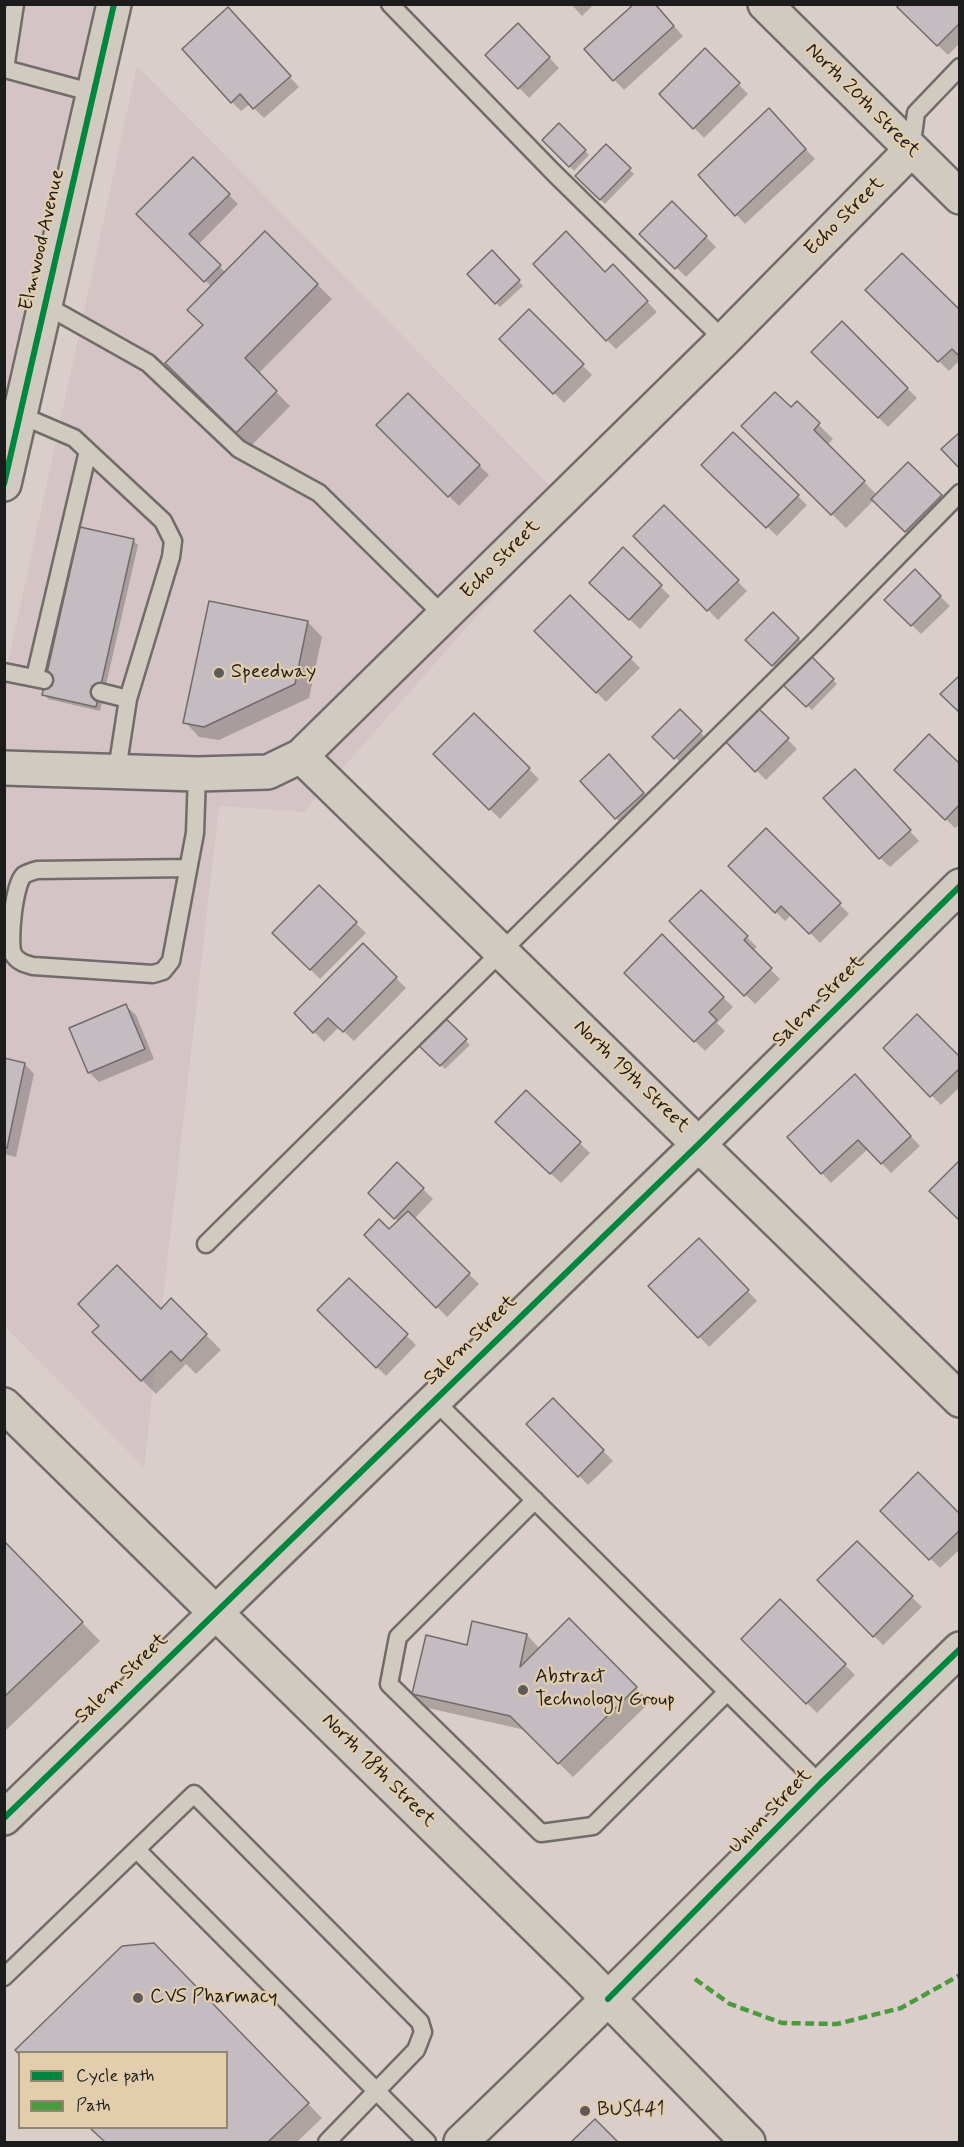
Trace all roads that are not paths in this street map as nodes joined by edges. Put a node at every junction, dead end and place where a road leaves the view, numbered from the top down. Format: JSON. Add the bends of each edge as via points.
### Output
{"nodes":[{"id":1,"x":15,"y":4,"type":"edge"},
{"id":2,"x":114,"y":4,"type":"edge"},
{"id":3,"x":390,"y":4,"type":"edge"},
{"id":4,"x":765,"y":4,"type":"edge"},
{"id":5,"x":960,"y":67,"type":"edge"},
{"id":6,"x":4,"y":70,"type":"edge"},
{"id":7,"x":94,"y":93,"type":"junction"},
{"id":8,"x":911,"y":150,"type":"junction"},
{"id":9,"x":960,"y":197,"type":"edge"},
{"id":10,"x":45,"y":305,"type":"junction"},
{"id":11,"x":724,"y":340,"type":"junction"},
{"id":12,"x":20,"y":415,"type":"junction"},
{"id":13,"x":88,"y":451,"type":"junction"},
{"id":14,"x":4,"y":484,"type":"edge"},
{"id":15,"x":960,"y":493,"type":"edge"},
{"id":16,"x":444,"y":616,"type":"junction"},
{"id":17,"x":4,"y":672,"type":"edge"},
{"id":18,"x":100,"y":692,"type":"dead end"},
{"id":19,"x":128,"y":699,"type":"junction"},
{"id":20,"x":301,"y":756,"type":"junction"},
{"id":21,"x":4,"y":768,"type":"edge"},
{"id":22,"x":117,"y":770,"type":"junction"},
{"id":23,"x":197,"y":774,"type":"junction"},
{"id":24,"x":188,"y":868,"type":"junction"},
{"id":25,"x":960,"y":886,"type":"edge"},
{"id":26,"x":500,"y":950,"type":"junction"},
{"id":27,"x":700,"y":1143,"type":"junction"},
{"id":28,"x":206,"y":1244,"type":"dead end"},
{"id":29,"x":434,"y":1400,"type":"junction"},
{"id":30,"x":960,"y":1400,"type":"edge"},
{"id":31,"x":4,"y":1405,"type":"edge"},
{"id":32,"x":535,"y":1500,"type":"junction"},
{"id":33,"x":216,"y":1612,"type":"junction"},
{"id":34,"x":960,"y":1649,"type":"edge"},
{"id":35,"x":727,"y":1692,"type":"junction"},
{"id":36,"x":820,"y":1784,"type":"junction"},
{"id":37,"x":4,"y":1818,"type":"edge"},
{"id":38,"x":137,"y":1850,"type":"junction"},
{"id":39,"x":4,"y":1977,"type":"edge"},
{"id":40,"x":608,"y":1999,"type":"junction"},
{"id":41,"x":375,"y":2090,"type":"junction"},
{"id":42,"x":327,"y":2142,"type":"edge"},
{"id":43,"x":427,"y":2142,"type":"edge"},
{"id":44,"x":461,"y":2142,"type":"edge"},
{"id":45,"x":748,"y":2142,"type":"edge"}],
"edges":[{"from":1,"to":6,"type":"lane"},
{"from":2,"to":7,"type":"main road","name":"Elmwood Avenue"},
{"from":3,"to":11,"type":"lane"},
{"from":4,"to":8,"type":"main road","name":"North 20th Street"},
{"from":5,"to":8,"type":"lane","via":[[916,113]]},
{"from":6,"to":7,"type":"lane"},
{"from":7,"to":10,"type":"main road","name":"Elmwood Avenue"},
{"from":8,"to":9,"type":"main road","name":"North 20th Street"},
{"from":8,"to":11,"type":"main road","name":"Echo Street"},
{"from":10,"to":12,"type":"main road","name":"Elmwood Avenue"},
{"from":10,"to":16,"type":"lane","via":[[148,363],[239,449],[319,493]]},
{"from":11,"to":16,"type":"main road","name":"Echo Street"},
{"from":12,"to":13,"type":"lane","via":[[74,438]]},
{"from":12,"to":14,"type":"main road","name":"Elmwood Avenue"},
{"from":13,"to":17,"type":"lane","via":[[40,678]]},
{"from":13,"to":19,"type":"lane","via":[[163,521],[173,541]]},
{"from":15,"to":26,"type":"lane"},
{"from":16,"to":20,"type":"main road","name":"Echo Street"},
{"from":18,"to":19,"type":"lane"},
{"from":19,"to":22,"type":"lane"},
{"from":20,"to":23,"type":"main road","name":"Echo Street","via":[[268,772]]},
{"from":20,"to":26,"type":"main road","name":"North 19th Street"},
{"from":21,"to":22,"type":"main road","name":"Echo Street"},
{"from":22,"to":23,"type":"main road","name":"Echo Street"},
{"from":23,"to":24,"type":"lane","via":[[195,833]]},
{"from":24,"to":24,"type":"lane","via":[[171,961],[163,971],[153,974],[33,966],[21,963],[14,954],[10,941],[17,887],[23,876],[37,870]]},
{"from":25,"to":27,"type":"main road","name":"Salem Street"},
{"from":26,"to":27,"type":"main road","name":"North 19th Street"},
{"from":26,"to":28,"type":"lane"},
{"from":27,"to":29,"type":"main road","name":"Salem Street"},
{"from":27,"to":30,"type":"main road","name":"North 19th Street"},
{"from":29,"to":32,"type":"lane"},
{"from":29,"to":33,"type":"main road","name":"Salem Street"},
{"from":31,"to":33,"type":"main road","name":"North 18th Street"},
{"from":32,"to":35,"type":"lane"},
{"from":32,"to":35,"type":"lane","via":[[398,1637],[389,1684],[541,1833],[593,1826]]},
{"from":33,"to":37,"type":"main road","name":"Salem Street"},
{"from":33,"to":40,"type":"main road","name":"North 18th Street"},
{"from":34,"to":36,"type":"main road","name":"Union Street"},
{"from":35,"to":36,"type":"lane"},
{"from":36,"to":40,"type":"main road","name":"Union Street"},
{"from":38,"to":39,"type":"lane"},
{"from":38,"to":41,"type":"lane"},
{"from":38,"to":41,"type":"lane","via":[[194,1794],[420,2022],[423,2032],[416,2050]]},
{"from":40,"to":44,"type":"main road","name":"Union Street"},
{"from":40,"to":45,"type":"main road","name":"North 18th Street"},
{"from":41,"to":42,"type":"lane"},
{"from":41,"to":43,"type":"lane"}]}
